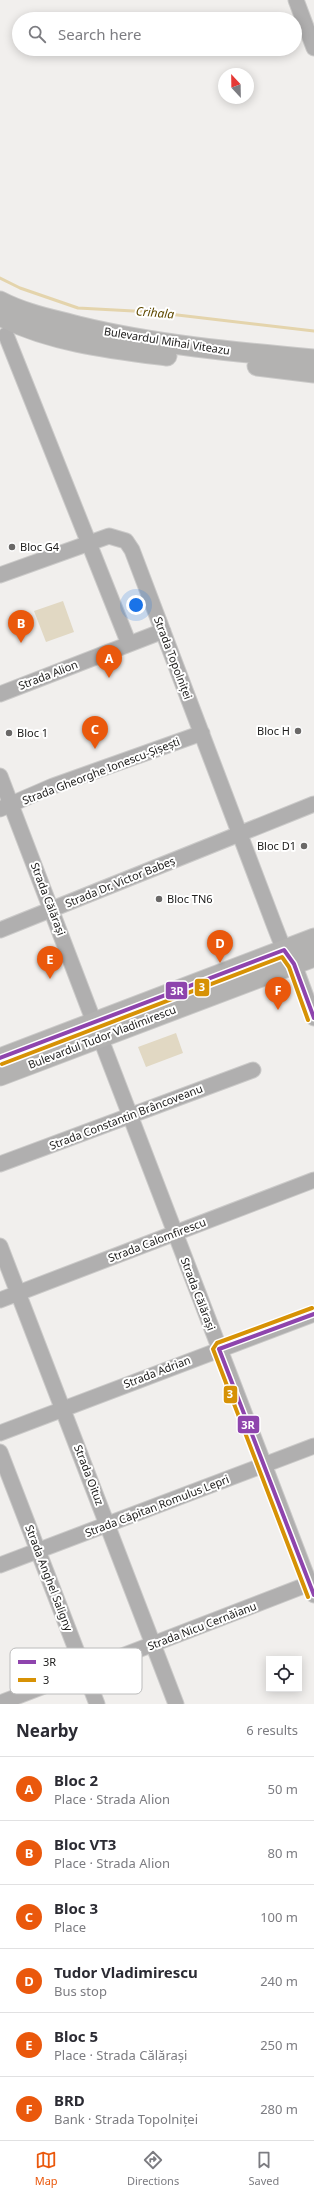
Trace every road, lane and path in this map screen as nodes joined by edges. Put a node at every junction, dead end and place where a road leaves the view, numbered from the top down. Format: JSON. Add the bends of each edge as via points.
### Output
{"nodes":[{"id":1,"x":296,"y":0,"type":"edge"},
{"id":2,"x":300,"y":12,"type":"edge"},
{"id":3,"x":302,"y":16,"type":"edge"},
{"id":4,"x":314,"y":48,"type":"edge"},
{"id":5,"x":0,"y":301,"type":"edge"},
{"id":6,"x":7,"y":325,"type":"edge"},
{"id":7,"x":314,"y":359,"type":"edge"},
{"id":8,"x":257,"y":360,"type":"junction"},
{"id":9,"x":314,"y":373,"type":"edge"},
{"id":10,"x":90,"y":542,"type":"junction"},
{"id":11,"x":0,"y":575,"type":"edge"},
{"id":12,"x":163,"y":631,"type":"junction"},
{"id":13,"x":129,"y":644,"type":"junction"},
{"id":14,"x":0,"y":694,"type":"edge"},
{"id":15,"x":202,"y":733,"type":"junction"},
{"id":16,"x":0,"y":776,"type":"edge"},
{"id":17,"x":314,"y":804,"type":"edge"},
{"id":18,"x":5,"y":807,"type":"edge"},
{"id":19,"x":241,"y":833,"type":"junction"},
{"id":20,"x":52,"y":910,"type":"junction"},
{"id":21,"x":0,"y":930,"type":"edge"},
{"id":22,"x":314,"y":938,"type":"edge"},
{"id":23,"x":314,"y":956,"type":"edge"},
{"id":24,"x":289,"y":957,"type":"junction"},
{"id":25,"x":314,"y":1018,"type":"edge"},
{"id":26,"x":97,"y":1030,"type":"junction"},
{"id":27,"x":0,"y":1058,"type":"edge"},
{"id":28,"x":253,"y":1070,"type":"dead end"},
{"id":29,"x":0,"y":1076,"type":"edge"},
{"id":30,"x":129,"y":1115,"type":"junction"},
{"id":31,"x":0,"y":1164,"type":"edge"},
{"id":32,"x":314,"y":1180,"type":"edge"},
{"id":33,"x":174,"y":1233,"type":"junction"},
{"id":34,"x":0,"y":1246,"type":"edge"},
{"id":35,"x":18,"y":1293,"type":"junction"},
{"id":36,"x":0,"y":1300,"type":"edge"},
{"id":37,"x":314,"y":1314,"type":"edge"},
{"id":38,"x":219,"y":1349,"type":"junction"},
{"id":39,"x":63,"y":1408,"type":"junction"},
{"id":40,"x":0,"y":1433,"type":"edge"},
{"id":41,"x":314,"y":1446,"type":"edge"},
{"id":42,"x":0,"y":1452,"type":"edge"},
{"id":43,"x":264,"y":1465,"type":"junction"},
{"id":44,"x":107,"y":1525,"type":"junction"},
{"id":45,"x":39,"y":1551,"type":"junction"},
{"id":46,"x":0,"y":1565,"type":"edge"},
{"id":47,"x":313,"y":1587,"type":"edge"},
{"id":48,"x":154,"y":1645,"type":"junction"},
{"id":49,"x":76,"y":1648,"type":"edge"},
{"id":50,"x":142,"y":1650,"type":"edge"},
{"id":51,"x":25,"y":1694,"type":"edge"},
{"id":52,"x":93,"y":1694,"type":"edge"},
{"id":53,"x":0,"y":1703,"type":"edge"},
{"id":54,"x":97,"y":1704,"type":"edge"},
{"id":55,"x":176,"y":1704,"type":"edge"}],
"edges":[{"from":1,"to":2,"type":"street"},
{"from":3,"to":4,"type":"street"},
{"from":5,"to":6,"type":"main road","name":"Bulevardul Mihai Viteazu"},
{"from":6,"to":8,"type":"main road","name":"Bulevardul Mihai Viteazu","via":[[116,349]]},
{"from":6,"to":10,"type":"street"},
{"from":7,"to":8,"type":"main road","name":"Bulevardul Mihai Viteazu"},
{"from":8,"to":9,"type":"main road","name":"Bulevardul Mihai Viteazu"},
{"from":10,"to":11,"type":"street"},
{"from":10,"to":12,"type":"street","name":"Strada Topolniței","via":[[109,536],[126,541],[132,550]]},
{"from":10,"to":13,"type":"street"},
{"from":12,"to":13,"type":"street","name":"Strada Alion"},
{"from":12,"to":15,"type":"street","name":"Strada Topolniței"},
{"from":13,"to":14,"type":"street","name":"Strada Alion"},
{"from":15,"to":18,"type":"street","name":"Strada Gheorghe Ionescu-Șișești","via":[[53,786]]},
{"from":15,"to":19,"type":"street","name":"Strada Topolniței"},
{"from":16,"to":18,"type":"street","name":"Strada Călărași"},
{"from":17,"to":19,"type":"street","name":"Strada Dr. Victor Babeș"},
{"from":18,"to":20,"type":"street","name":"Strada Călărași"},
{"from":19,"to":20,"type":"street","name":"Strada Dr. Victor Babeș"},
{"from":19,"to":24,"type":"street","name":"Strada Topolniței"},
{"from":20,"to":21,"type":"street","name":"Strada Dr. Victor Babeș"},
{"from":20,"to":26,"type":"street","name":"Strada Călărași"},
{"from":22,"to":24,"type":"main road"},
{"from":23,"to":24,"type":"main road"},
{"from":24,"to":25,"type":"street","name":"Strada Topolniței"},
{"from":24,"to":26,"type":"main road","name":"Bulevardul Tudor Vladimirescu"},
{"from":26,"to":27,"type":"main road","name":"Bulevardul Tudor Vladimirescu"},
{"from":26,"to":29,"type":"main road","name":"Bulevardul Tudor Vladimirescu"},
{"from":26,"to":30,"type":"street","name":"Strada Călărași"},
{"from":28,"to":30,"type":"street","name":"Strada Constantin Brâncoveanu"},
{"from":30,"to":31,"type":"street","name":"Strada Constantin Brâncoveanu"},
{"from":30,"to":33,"type":"street","name":"Strada Călărași"},
{"from":32,"to":33,"type":"street","name":"Strada Calomfirescu"},
{"from":33,"to":35,"type":"street","name":"Strada Calomfirescu"},
{"from":33,"to":38,"type":"street","name":"Strada Călărași"},
{"from":34,"to":35,"type":"street","name":"Strada Oituz"},
{"from":35,"to":36,"type":"street","name":"Strada Calomfirescu"},
{"from":35,"to":39,"type":"street","name":"Strada Oituz"},
{"from":37,"to":38,"type":"street","name":"Strada Adrian"},
{"from":38,"to":39,"type":"street","name":"Strada Adrian"},
{"from":38,"to":43,"type":"street","name":"Strada Călărași"},
{"from":39,"to":40,"type":"street","name":"Strada Adrian"},
{"from":39,"to":44,"type":"street","name":"Strada Oituz"},
{"from":41,"to":43,"type":"street","name":"Strada Căpitan Romulus Lepri"},
{"from":42,"to":45,"type":"street","name":"Strada Anghel Saligny"},
{"from":43,"to":44,"type":"street","name":"Strada Căpitan Romulus Lepri"},
{"from":43,"to":47,"type":"street","name":"Strada Călărași"},
{"from":44,"to":45,"type":"street","name":"Strada Căpitan Romulus Lepri"},
{"from":44,"to":48,"type":"street","name":"Strada Oituz"},
{"from":45,"to":46,"type":"street","name":"Strada Căpitan Romulus Lepri"},
{"from":45,"to":49,"type":"street","name":"Strada Anghel Saligny"},
{"from":47,"to":48,"type":"street","name":"Strada Nicu Cernăianu"},
{"from":48,"to":50,"type":"street","name":"Strada Nicu Cernăianu"},
{"from":48,"to":55,"type":"street","name":"Strada Oituz"},
{"from":51,"to":53,"type":"street","name":"Strada Nicu Cernăianu"},
{"from":52,"to":54,"type":"street","name":"Strada Anghel Saligny"}]}
